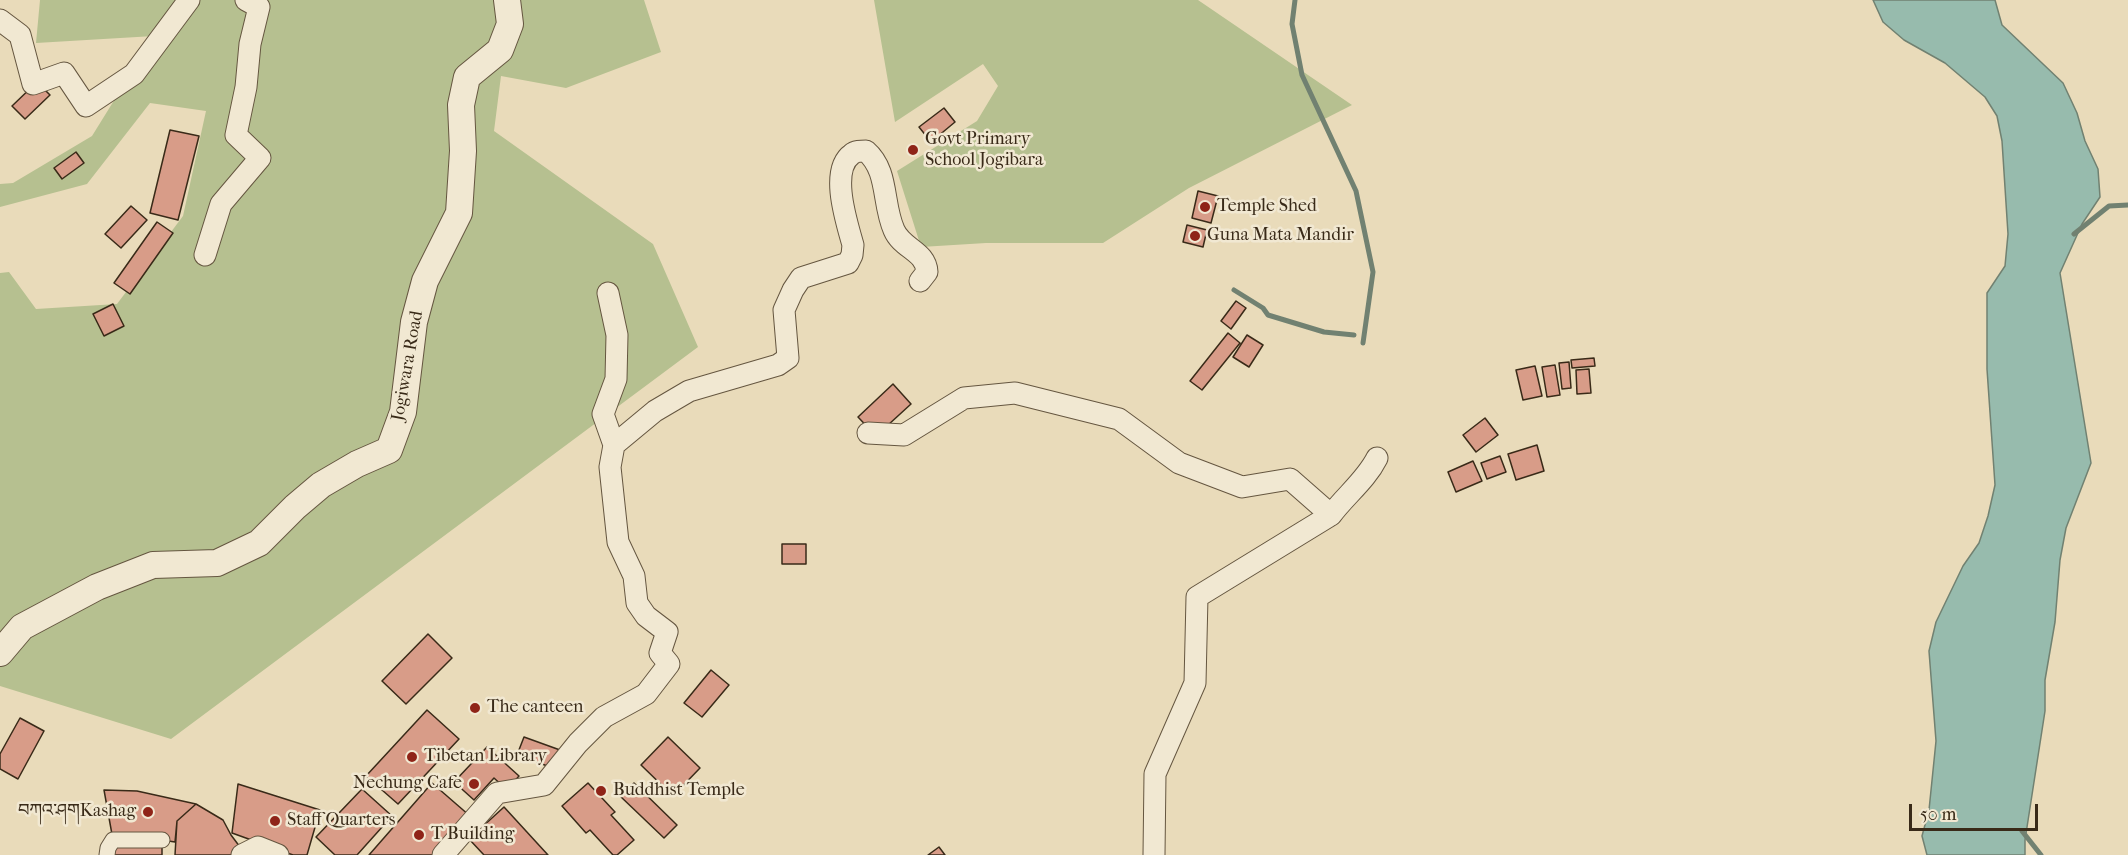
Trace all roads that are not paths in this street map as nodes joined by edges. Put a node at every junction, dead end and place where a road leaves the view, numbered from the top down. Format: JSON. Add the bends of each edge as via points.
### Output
{"nodes":[{"id":1,"x":189,"y":0,"type":"edge"},
{"id":2,"x":246,"y":0,"type":"edge"},
{"id":3,"x":507,"y":0,"type":"edge"},
{"id":4,"x":0,"y":20,"type":"edge"},
{"id":5,"x":205,"y":255,"type":"dead end"},
{"id":6,"x":920,"y":281,"type":"dead end"},
{"id":7,"x":608,"y":293,"type":"dead end"},
{"id":8,"x":868,"y":433,"type":"dead end"},
{"id":9,"x":614,"y":445,"type":"junction"},
{"id":10,"x":1377,"y":458,"type":"dead end"},
{"id":11,"x":1331,"y":515,"type":"junction"},
{"id":12,"x":0,"y":654,"type":"edge"},
{"id":13,"x":162,"y":840,"type":"dead end"},
{"id":14,"x":246,"y":854,"type":"edge"},
{"id":15,"x":107,"y":855,"type":"edge"},
{"id":16,"x":278,"y":855,"type":"edge"},
{"id":17,"x":443,"y":855,"type":"edge"},
{"id":18,"x":1154,"y":855,"type":"edge"}],
"edges":[{"from":1,"to":4,"type":"street","via":[[134,74],[86,106],[64,73],[33,84],[20,35]]},
{"from":2,"to":5,"type":"street","via":[[260,8],[250,44],[236,135],[260,158],[221,204]]},
{"from":3,"to":12,"type":"street","name":"Jogiwara Road","via":[[510,24],[500,50],[467,77],[461,105],[459,213],[425,281],[414,322],[403,412],[389,450],[321,485],[259,543],[217,563],[153,565],[97,587],[22,627]]},
{"from":6,"to":9,"type":"street","via":[[927,272],[927,264],[895,232],[882,174],[866,151],[853,153],[841,170],[840,183],[852,255],[848,263],[837,268],[801,278],[793,290],[784,310],[788,358],[778,365],[689,391],[655,411]]},
{"from":7,"to":9,"type":"street","via":[[617,335],[616,379],[603,414]]},
{"from":8,"to":11,"type":"street","via":[[904,435],[964,398],[1015,393],[1119,419],[1179,463],[1242,487],[1290,479]]},
{"from":9,"to":17,"type":"street","via":[[610,467],[618,542],[634,576],[637,603],[646,616],[667,632],[660,653],[669,664],[646,694],[604,717],[544,785],[497,793]]},
{"from":10,"to":11,"type":"street","via":[[1370,472]]},
{"from":11,"to":18,"type":"street","via":[[1197,597],[1195,683],[1155,774]]},
{"from":13,"to":15,"type":"street","via":[[113,840]]},
{"from":14,"to":16,"type":"street","via":[[258,847]]}]}
